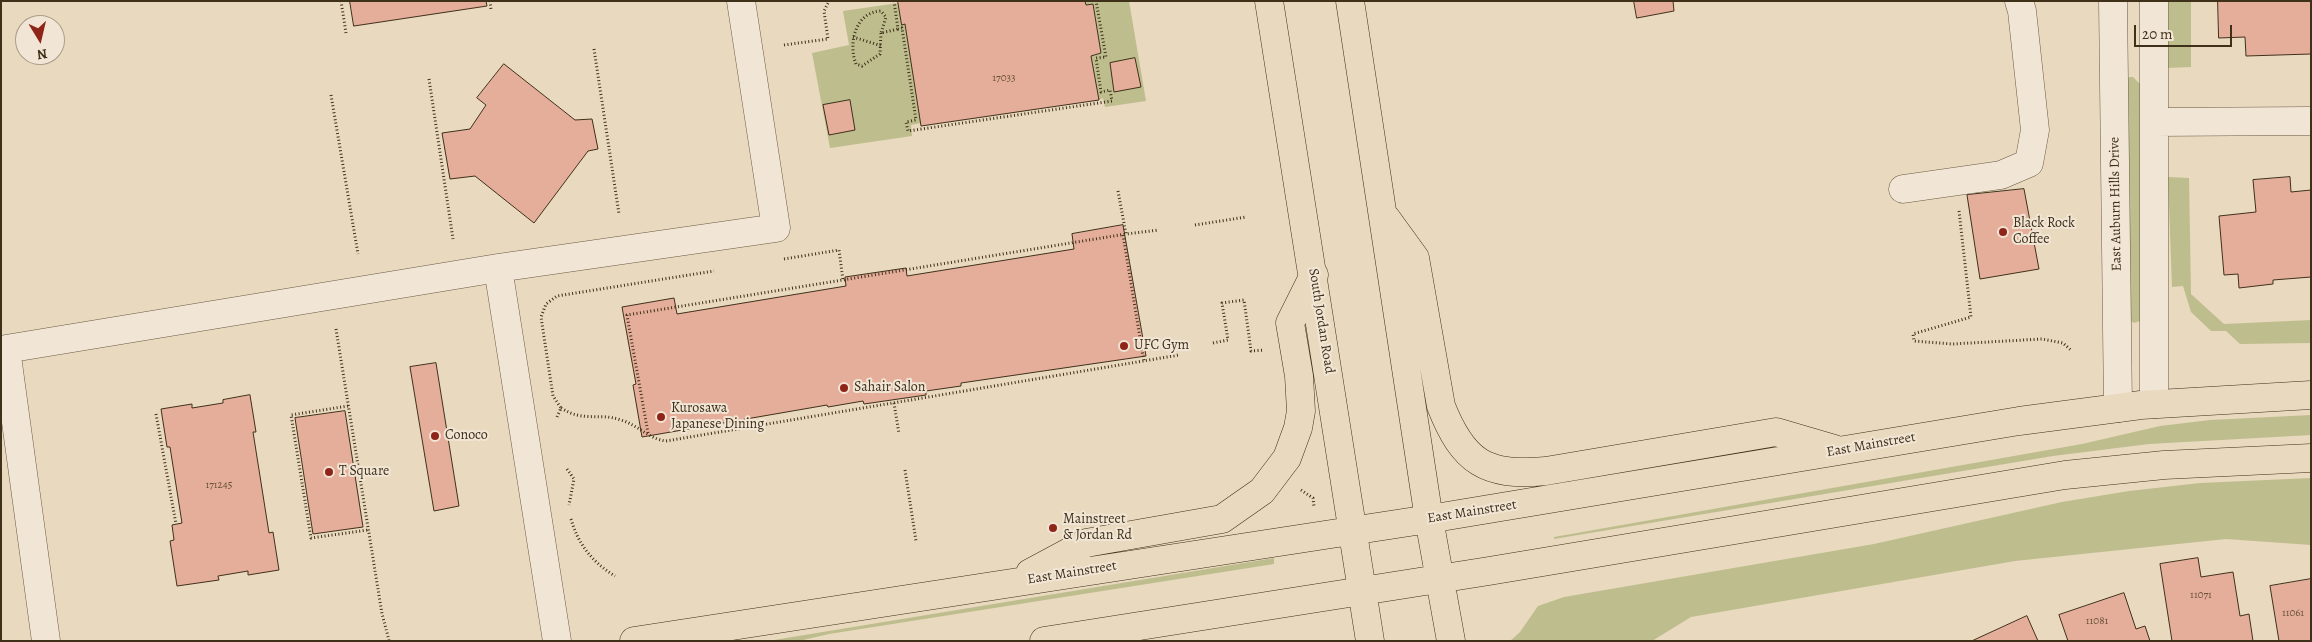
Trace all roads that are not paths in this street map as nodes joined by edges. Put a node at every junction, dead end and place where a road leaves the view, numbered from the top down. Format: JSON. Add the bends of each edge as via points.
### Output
{"nodes":[{"id":1,"x":741,"y":1,"type":"edge"},
{"id":2,"x":1269,"y":1,"type":"edge"},
{"id":3,"x":1350,"y":1,"type":"edge"},
{"id":4,"x":2019,"y":1,"type":"edge"},
{"id":5,"x":2114,"y":1,"type":"edge"},
{"id":6,"x":2154,"y":1,"type":"edge"},
{"id":7,"x":2311,"y":120,"type":"edge"},
{"id":8,"x":2154,"y":122,"type":"junction"},
{"id":9,"x":1903,"y":189,"type":"dead end"},
{"id":10,"x":1383,"y":214,"type":"junction"},
{"id":11,"x":498,"y":268,"type":"junction"},
{"id":12,"x":1314,"y":275,"type":"junction"},
{"id":13,"x":2311,"y":395,"type":"edge"},
{"id":14,"x":2154,"y":404,"type":"junction"},
{"id":15,"x":2118,"y":408,"type":"junction"},
{"id":16,"x":1840,"y":450,"type":"junction"},
{"id":17,"x":2311,"y":458,"type":"edge"},
{"id":18,"x":1429,"y":519,"type":"junction"},
{"id":19,"x":1352,"y":531,"type":"junction"},
{"id":20,"x":1440,"y":578,"type":"junction"},
{"id":21,"x":1014,"y":582,"type":"junction"},
{"id":22,"x":1362,"y":591,"type":"junction"},
{"id":23,"x":46,"y":641,"type":"edge"},
{"id":24,"x":557,"y":641,"type":"edge"},
{"id":25,"x":634,"y":641,"type":"edge"},
{"id":26,"x":1044,"y":641,"type":"edge"},
{"id":27,"x":1370,"y":641,"type":"edge"},
{"id":28,"x":1451,"y":641,"type":"edge"}],
"edges":[{"from":1,"to":11,"type":"street","via":[[776,228]]},
{"from":2,"to":12,"type":"main road","name":"South Jordan Road"},
{"from":3,"to":10,"type":"main road"},
{"from":4,"to":9,"type":"street","via":[[2034,130],[2029,162],[2002,174]]},
{"from":5,"to":15,"type":"street","name":"East Auburn Hills Drive"},
{"from":6,"to":8,"type":"street"},
{"from":7,"to":8,"type":"street"},
{"from":8,"to":14,"type":"street"},
{"from":10,"to":16,"type":"main road","via":[[1415,258],[1435,382],[1447,421],[1464,451],[1481,464],[1507,472],[1546,471],[1776,432]]},
{"from":10,"to":18,"type":"main road"},
{"from":11,"to":23,"type":"street","via":[[6,349]]},
{"from":11,"to":24,"type":"street"},
{"from":12,"to":19,"type":"main road","name":"South Jordan Road"},
{"from":12,"to":21,"type":"main road","via":[[1290,323],[1300,386],[1298,428],[1287,458],[1262,491],[1222,519],[1086,543]]},
{"from":13,"to":14,"type":"main road","name":"East Mainstreet"},
{"from":14,"to":15,"type":"main road","name":"East Mainstreet"},
{"from":15,"to":16,"type":"main road","name":"East Mainstreet","via":[[2019,420]]},
{"from":16,"to":18,"type":"main road","name":"East Mainstreet"},
{"from":17,"to":20,"type":"main road","via":[[2164,465],[2065,475]]},
{"from":18,"to":19,"type":"main road","name":"East Mainstreet"},
{"from":18,"to":20,"type":"main road"},
{"from":19,"to":21,"type":"main road","name":"East Mainstreet"},
{"from":19,"to":22,"type":"main road","name":"South Jordan Road"},
{"from":20,"to":22,"type":"main road"},
{"from":20,"to":28,"type":"main road"},
{"from":21,"to":25,"type":"main road","name":"East Mainstreet"},
{"from":22,"to":26,"type":"main road"},
{"from":22,"to":27,"type":"main road","name":"South Jordan Road"}]}
